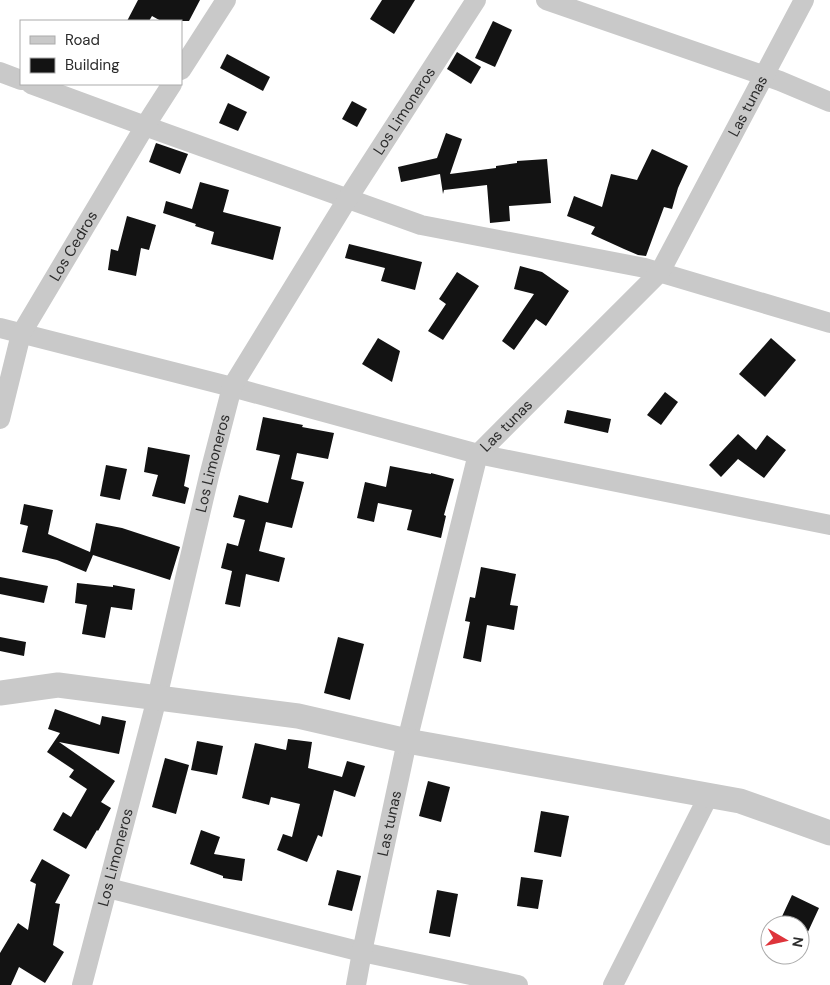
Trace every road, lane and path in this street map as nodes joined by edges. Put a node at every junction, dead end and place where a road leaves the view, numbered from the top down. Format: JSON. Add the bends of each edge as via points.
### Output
{"nodes":[{"id":1,"x":226,"y":0,"type":"edge"},
{"id":2,"x":476,"y":0,"type":"edge"},
{"id":3,"x":546,"y":0,"type":"edge"},
{"id":4,"x":804,"y":0,"type":"edge"},
{"id":5,"x":182,"y":68,"type":"edge"},
{"id":6,"x":0,"y":72,"type":"edge"},
{"id":7,"x":764,"y":76,"type":"junction"},
{"id":8,"x":20,"y":80,"type":"edge"},
{"id":9,"x":34,"y":85,"type":"edge"},
{"id":10,"x":171,"y":85,"type":"edge"},
{"id":11,"x":830,"y":102,"type":"edge"},
{"id":12,"x":145,"y":126,"type":"junction"},
{"id":13,"x":348,"y":198,"type":"junction"},
{"id":14,"x":660,"y":272,"type":"junction"},
{"id":15,"x":830,"y":323,"type":"edge"},
{"id":16,"x":0,"y":328,"type":"edge"},
{"id":17,"x":21,"y":334,"type":"junction"},
{"id":18,"x":232,"y":388,"type":"junction"},
{"id":19,"x":0,"y":418,"type":"edge"},
{"id":20,"x":478,"y":454,"type":"junction"},
{"id":21,"x":830,"y":525,"type":"edge"},
{"id":22,"x":0,"y":693,"type":"edge"},
{"id":23,"x":157,"y":698,"type":"junction"},
{"id":24,"x":407,"y":741,"type":"junction"},
{"id":25,"x":709,"y":795,"type":"junction"},
{"id":26,"x":830,"y":833,"type":"edge"},
{"id":27,"x":108,"y":888,"type":"junction"},
{"id":28,"x":362,"y":952,"type":"junction"},
{"id":29,"x":82,"y":985,"type":"edge"},
{"id":30,"x":356,"y":985,"type":"edge"},
{"id":31,"x":518,"y":985,"type":"edge"},
{"id":32,"x":613,"y":985,"type":"edge"}],
"edges":[{"from":1,"to":5,"type":"street"},
{"from":2,"to":13,"type":"street","name":"Los Limoneros"},
{"from":3,"to":7,"type":"street"},
{"from":4,"to":7,"type":"street","name":"Las tunas"},
{"from":6,"to":8,"type":"street"},
{"from":7,"to":11,"type":"street"},
{"from":7,"to":14,"type":"street","name":"Las tunas"},
{"from":9,"to":12,"type":"street"},
{"from":10,"to":12,"type":"street","name":"Los Cedros"},
{"from":12,"to":13,"type":"street"},
{"from":12,"to":17,"type":"street","name":"Los Cedros"},
{"from":13,"to":14,"type":"street","via":[[421,225]]},
{"from":13,"to":18,"type":"street","name":"Los Limoneros"},
{"from":14,"to":15,"type":"street"},
{"from":14,"to":20,"type":"street","name":"Las tunas"},
{"from":16,"to":17,"type":"street"},
{"from":17,"to":18,"type":"street"},
{"from":17,"to":19,"type":"street","name":"Los Cedros"},
{"from":18,"to":20,"type":"street"},
{"from":18,"to":23,"type":"street","name":"Los Limoneros"},
{"from":20,"to":21,"type":"street"},
{"from":20,"to":24,"type":"street","name":"Las tunas"},
{"from":22,"to":23,"type":"street","via":[[58,685]]},
{"from":23,"to":24,"type":"street","via":[[298,716]]},
{"from":23,"to":27,"type":"street","name":"Los Limoneros"},
{"from":24,"to":25,"type":"street"},
{"from":24,"to":28,"type":"street","name":"Las tunas"},
{"from":25,"to":26,"type":"street","via":[[740,801]]},
{"from":25,"to":32,"type":"street"},
{"from":27,"to":28,"type":"street"},
{"from":27,"to":29,"type":"street","name":"Los Limoneros"},
{"from":28,"to":30,"type":"street","name":"Las tunas"},
{"from":28,"to":31,"type":"street"}]}
